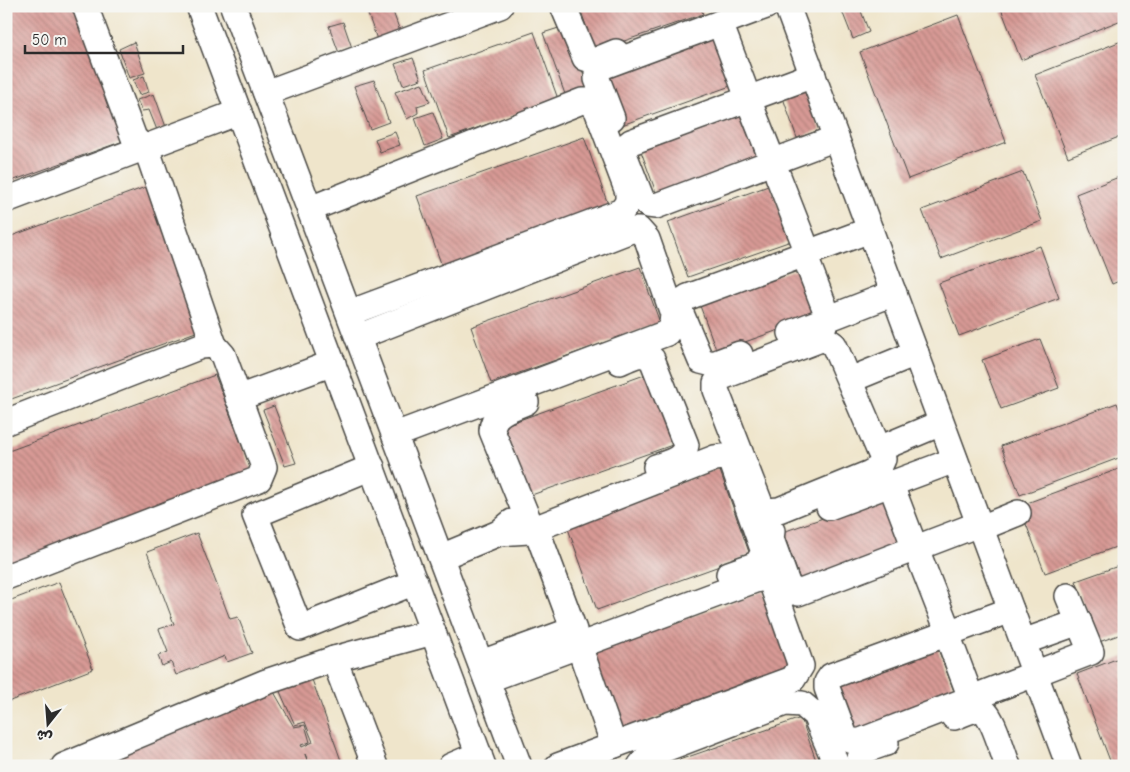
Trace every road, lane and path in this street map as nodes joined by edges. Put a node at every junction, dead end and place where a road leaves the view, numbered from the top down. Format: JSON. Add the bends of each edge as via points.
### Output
{"nodes":[{"id":1,"x":85,"y":6,"type":"edge"},
{"id":2,"x":199,"y":6,"type":"edge"},
{"id":3,"x":233,"y":6,"type":"edge"},
{"id":4,"x":500,"y":6,"type":"edge"},
{"id":5,"x":563,"y":6,"type":"edge"},
{"id":6,"x":766,"y":6,"type":"edge"},
{"id":7,"x":787,"y":6,"type":"edge"},
{"id":8,"x":719,"y":12,"type":"edge"},
{"id":9,"x":810,"y":69,"type":"junction"},
{"id":10,"x":266,"y":93,"type":"junction"},
{"id":11,"x":746,"y":93,"type":"junction"},
{"id":12,"x":239,"y":112,"type":"junction"},
{"id":13,"x":839,"y":145,"type":"junction"},
{"id":14,"x":146,"y":147,"type":"junction"},
{"id":15,"x":775,"y":169,"type":"junction"},
{"id":16,"x":6,"y":200,"type":"edge"},
{"id":17,"x":310,"y":209,"type":"junction"},
{"id":18,"x":868,"y":223,"type":"junction"},
{"id":19,"x":803,"y":247,"type":"junction"},
{"id":20,"x":894,"y":293,"type":"junction"},
{"id":21,"x":349,"y":313,"type":"junction"},
{"id":22,"x":829,"y":319,"type":"junction"},
{"id":23,"x":358,"y":337,"type":"junction"},
{"id":24,"x":214,"y":345,"type":"junction"},
{"id":25,"x":916,"y":353,"type":"junction"},
{"id":26,"x":333,"y":364,"type":"junction"},
{"id":27,"x":850,"y":380,"type":"junction"},
{"id":28,"x":238,"y":398,"type":"junction"},
{"id":29,"x":6,"y":422,"type":"edge"},
{"id":30,"x":941,"y":423,"type":"junction"},
{"id":31,"x":395,"y":435,"type":"junction"},
{"id":32,"x":879,"y":449,"type":"junction"},
{"id":33,"x":955,"y":460,"type":"junction"},
{"id":34,"x":372,"y":468,"type":"junction"},
{"id":35,"x":891,"y":485,"type":"junction"},
{"id":36,"x":1018,"y":514,"type":"dead end"},
{"id":37,"x":532,"y":522,"type":"junction"},
{"id":38,"x":981,"y":529,"type":"junction"},
{"id":39,"x":918,"y":554,"type":"junction"},
{"id":40,"x":441,"y":557,"type":"junction"},
{"id":41,"x":6,"y":577,"type":"edge"},
{"id":42,"x":415,"y":582,"type":"junction"},
{"id":43,"x":1068,"y":596,"type":"dead end"},
{"id":44,"x":1009,"y":604,"type":"junction"},
{"id":45,"x":1079,"y":622,"type":"junction"},
{"id":46,"x":946,"y":628,"type":"junction"},
{"id":47,"x":434,"y":632,"type":"junction"},
{"id":48,"x":576,"y":638,"type":"junction"},
{"id":49,"x":1023,"y":642,"type":"junction"},
{"id":50,"x":334,"y":660,"type":"junction"},
{"id":51,"x":484,"y":672,"type":"junction"},
{"id":52,"x":1034,"y":674,"type":"junction"},
{"id":53,"x":971,"y":698,"type":"junction"},
{"id":54,"x":614,"y":745,"type":"junction"},
{"id":55,"x":481,"y":760,"type":"edge"},
{"id":56,"x":64,"y":766,"type":"edge"},
{"id":57,"x":375,"y":766,"type":"edge"},
{"id":58,"x":451,"y":766,"type":"edge"},
{"id":59,"x":520,"y":766,"type":"edge"},
{"id":60,"x":558,"y":766,"type":"edge"},
{"id":61,"x":640,"y":766,"type":"edge"},
{"id":62,"x":837,"y":766,"type":"edge"},
{"id":63,"x":860,"y":766,"type":"edge"},
{"id":64,"x":1008,"y":766,"type":"edge"},
{"id":65,"x":1068,"y":766,"type":"edge"}],
"edges":[{"from":1,"to":14,"type":"street","via":[[134,138]]},
{"from":2,"to":12,"type":"street"},
{"from":3,"to":10,"type":"street"},
{"from":4,"to":10,"type":"street"},
{"from":5,"to":8,"type":"street","via":[[582,55],[594,61]]},
{"from":6,"to":8,"type":"street"},
{"from":7,"to":9,"type":"street"},
{"from":8,"to":11,"type":"street"},
{"from":8,"to":11,"type":"street","via":[[601,67],[596,75],[600,88],[614,124],[624,131]]},
{"from":9,"to":11,"type":"street"},
{"from":9,"to":13,"type":"street"},
{"from":10,"to":17,"type":"street"},
{"from":11,"to":15,"type":"street"},
{"from":11,"to":15,"type":"street","via":[[631,142],[624,154],[642,200],[652,207]]},
{"from":12,"to":14,"type":"street"},
{"from":12,"to":26,"type":"street"},
{"from":13,"to":15,"type":"street"},
{"from":13,"to":18,"type":"street"},
{"from":14,"to":16,"type":"street"},
{"from":14,"to":24,"type":"street"},
{"from":15,"to":19,"type":"street"},
{"from":15,"to":19,"type":"street","via":[[662,219],[656,223],[655,233],[672,277],[683,284]]},
{"from":17,"to":21,"type":"street"},
{"from":17,"to":21,"type":"street","via":[[582,101],[590,101],[598,110],[628,192],[628,202],[622,210]]},
{"from":18,"to":19,"type":"street"},
{"from":18,"to":20,"type":"street"},
{"from":19,"to":22,"type":"street"},
{"from":19,"to":22,"type":"street","via":[[688,297],[682,301],[680,311],[699,358],[709,364]]},
{"from":20,"to":22,"type":"street"},
{"from":20,"to":25,"type":"street"},
{"from":21,"to":23,"type":"street"},
{"from":23,"to":31,"type":"street"},
{"from":23,"to":31,"type":"street","via":[[631,230],[639,230],[647,239],[673,314],[667,333]]},
{"from":24,"to":28,"type":"street","via":[[223,355]]},
{"from":24,"to":29,"type":"street","via":[[201,346]]},
{"from":25,"to":27,"type":"street"},
{"from":25,"to":30,"type":"street"},
{"from":26,"to":28,"type":"street"},
{"from":26,"to":34,"type":"street"},
{"from":27,"to":32,"type":"street"},
{"from":27,"to":32,"type":"street","via":[[834,345],[821,339],[722,377],[716,386],[761,506],[767,511],[779,510],[875,470],[883,459]]},
{"from":28,"to":41,"type":"street","via":[[264,467],[259,479]]},
{"from":30,"to":32,"type":"street"},
{"from":30,"to":33,"type":"street"},
{"from":31,"to":40,"type":"street"},
{"from":33,"to":35,"type":"street"},
{"from":33,"to":38,"type":"street"},
{"from":34,"to":42,"type":"street"},
{"from":34,"to":42,"type":"street","via":[[255,516],[300,628]]},
{"from":35,"to":39,"type":"street"},
{"from":35,"to":39,"type":"street","via":[[773,529],[771,539],[788,586],[794,592],[802,593]]},
{"from":36,"to":38,"type":"street"},
{"from":37,"to":37,"type":"street","via":[[679,458],[685,452],[686,444],[659,376],[652,359],[646,354],[638,354],[496,416],[492,430]]},
{"from":37,"to":40,"type":"street","via":[[519,533],[499,534]]},
{"from":37,"to":48,"type":"street"},
{"from":37,"to":48,"type":"street","via":[[719,457],[731,459],[764,552],[760,561]]},
{"from":38,"to":39,"type":"street"},
{"from":38,"to":44,"type":"street"},
{"from":39,"to":46,"type":"street"},
{"from":39,"to":46,"type":"street","via":[[802,603],[800,613],[817,660],[823,666],[831,667]]},
{"from":40,"to":51,"type":"street"},
{"from":42,"to":47,"type":"street"},
{"from":43,"to":45,"type":"street"},
{"from":44,"to":46,"type":"street"},
{"from":44,"to":49,"type":"street"},
{"from":45,"to":49,"type":"street"},
{"from":45,"to":52,"type":"street","via":[[1091,652]]},
{"from":46,"to":53,"type":"street"},
{"from":46,"to":53,"type":"street","via":[[829,679],[827,688],[844,736],[850,742],[858,742]]},
{"from":47,"to":50,"type":"street"},
{"from":47,"to":55,"type":"street"},
{"from":48,"to":51,"type":"street"},
{"from":48,"to":54,"type":"street"},
{"from":48,"to":54,"type":"street","via":[[755,580],[771,581],[800,666],[797,675]]},
{"from":49,"to":52,"type":"street"},
{"from":50,"to":56,"type":"street","via":[[266,682]]},
{"from":50,"to":57,"type":"street"},
{"from":51,"to":59,"type":"street"},
{"from":52,"to":53,"type":"street"},
{"from":52,"to":65,"type":"street"},
{"from":54,"to":60,"type":"street"},
{"from":55,"to":58,"type":"street"},
{"from":61,"to":62,"type":"street","via":[[649,754],[785,703],[802,704],[815,715]]},
{"from":63,"to":64,"type":"street","via":[[859,759],[865,750],[976,709],[989,714]]}]}
